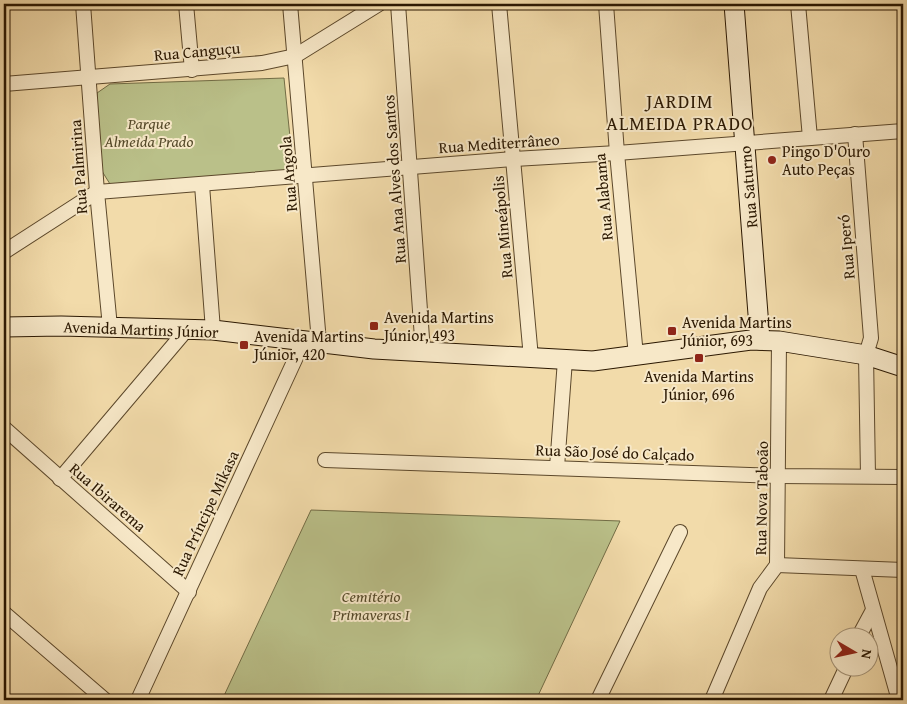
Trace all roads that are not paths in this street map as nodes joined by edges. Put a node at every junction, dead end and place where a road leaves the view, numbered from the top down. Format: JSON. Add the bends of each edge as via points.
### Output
{"nodes":[{"id":1,"x":83,"y":4,"type":"edge"},
{"id":2,"x":186,"y":4,"type":"edge"},
{"id":3,"x":290,"y":4,"type":"edge"},
{"id":4,"x":378,"y":4,"type":"edge"},
{"id":5,"x":398,"y":4,"type":"edge"},
{"id":6,"x":498,"y":4,"type":"edge"},
{"id":7,"x":606,"y":4,"type":"edge"},
{"id":8,"x":734,"y":4,"type":"edge"},
{"id":9,"x":798,"y":4,"type":"edge"},
{"id":10,"x":295,"y":56,"type":"junction"},
{"id":11,"x":192,"y":70,"type":"junction"},
{"id":12,"x":89,"y":78,"type":"junction"},
{"id":13,"x":4,"y":84,"type":"edge"},
{"id":14,"x":903,"y":131,"type":"edge"},
{"id":15,"x":855,"y":134,"type":"junction"},
{"id":16,"x":810,"y":138,"type":"junction"},
{"id":17,"x":745,"y":143,"type":"junction"},
{"id":18,"x":617,"y":153,"type":"junction"},
{"id":19,"x":514,"y":158,"type":"junction"},
{"id":20,"x":411,"y":167,"type":"junction"},
{"id":21,"x":306,"y":176,"type":"junction"},
{"id":22,"x":202,"y":185,"type":"junction"},
{"id":23,"x":97,"y":192,"type":"junction"},
{"id":24,"x":4,"y":252,"type":"edge"},
{"id":25,"x":4,"y":327,"type":"edge"},
{"id":26,"x":110,"y":327,"type":"junction"},
{"id":27,"x":188,"y":328,"type":"junction"},
{"id":28,"x":213,"y":330,"type":"junction"},
{"id":29,"x":769,"y":340,"type":"junction"},
{"id":30,"x":311,"y":341,"type":"junction"},
{"id":31,"x":423,"y":352,"type":"junction"},
{"id":32,"x":866,"y":355,"type":"junction"},
{"id":33,"x":636,"y":356,"type":"junction"},
{"id":34,"x":531,"y":358,"type":"junction"},
{"id":35,"x":566,"y":360,"type":"junction"},
{"id":36,"x":903,"y":367,"type":"edge"},
{"id":37,"x":4,"y":428,"type":"edge"},
{"id":38,"x":325,"y":460,"type":"dead end"},
{"id":39,"x":557,"y":466,"type":"junction"},
{"id":40,"x":779,"y":476,"type":"junction"},
{"id":41,"x":868,"y":476,"type":"junction"},
{"id":42,"x":903,"y":477,"type":"edge"},
{"id":43,"x":60,"y":478,"type":"junction"},
{"id":44,"x":680,"y":532,"type":"dead end"},
{"id":45,"x":777,"y":565,"type":"junction"},
{"id":46,"x":862,"y":569,"type":"junction"},
{"id":47,"x":903,"y":570,"type":"edge"},
{"id":48,"x":188,"y":592,"type":"junction"},
{"id":49,"x":873,"y":610,"type":"junction"},
{"id":50,"x":4,"y":613,"type":"edge"},
{"id":51,"x":864,"y":626,"type":"edge"},
{"id":52,"x":874,"y":626,"type":"edge"},
{"id":53,"x":880,"y":653,"type":"edge"},
{"id":54,"x":842,"y":676,"type":"edge"},
{"id":55,"x":106,"y":700,"type":"edge"},
{"id":56,"x":138,"y":700,"type":"edge"},
{"id":57,"x":598,"y":700,"type":"edge"},
{"id":58,"x":712,"y":700,"type":"edge"},
{"id":59,"x":831,"y":700,"type":"edge"},
{"id":60,"x":900,"y":700,"type":"edge"}],
"edges":[{"from":1,"to":12,"type":"street","name":"Rua Palmirina"},
{"from":2,"to":11,"type":"street"},
{"from":3,"to":10,"type":"street","name":"Rua Angola"},
{"from":4,"to":10,"type":"street","name":"Rua Canguçu"},
{"from":5,"to":20,"type":"street","name":"Rua Ana Alves dos Santos"},
{"from":6,"to":19,"type":"street","name":"Rua Mineápolis"},
{"from":7,"to":18,"type":"street","name":"Rua Alabama"},
{"from":8,"to":17,"type":"street","name":"Rua Saturno"},
{"from":9,"to":16,"type":"street"},
{"from":10,"to":11,"type":"street","name":"Rua Canguçu"},
{"from":10,"to":21,"type":"street","name":"Rua Angola"},
{"from":11,"to":12,"type":"street","name":"Rua Canguçu"},
{"from":12,"to":13,"type":"street","name":"Rua Canguçu"},
{"from":12,"to":23,"type":"street","name":"Rua Palmirina"},
{"from":14,"to":15,"type":"street","name":"Rua Mediterrâneo"},
{"from":15,"to":16,"type":"street","name":"Rua Mediterrâneo"},
{"from":15,"to":32,"type":"street","name":"Rua Iperó","via":[[871,338]]},
{"from":16,"to":17,"type":"street","name":"Rua Mediterrâneo"},
{"from":17,"to":18,"type":"street","name":"Rua Mediterrâneo"},
{"from":17,"to":29,"type":"street","name":"Rua Saturno"},
{"from":18,"to":19,"type":"street","name":"Rua Mediterrâneo"},
{"from":18,"to":33,"type":"street","name":"Rua Alabama"},
{"from":19,"to":20,"type":"street","name":"Rua Mediterrâneo"},
{"from":19,"to":34,"type":"street","name":"Rua Mineápolis"},
{"from":20,"to":21,"type":"street","name":"Rua Mediterrâneo"},
{"from":20,"to":31,"type":"street","name":"Rua Ana Alves dos Santos"},
{"from":21,"to":22,"type":"street","name":"Rua Mediterrâneo"},
{"from":21,"to":30,"type":"street","name":"Rua Angola"},
{"from":22,"to":23,"type":"street","name":"Rua Mediterrâneo"},
{"from":22,"to":28,"type":"street"},
{"from":23,"to":24,"type":"street"},
{"from":23,"to":26,"type":"street","name":"Rua Palmirina"},
{"from":25,"to":26,"type":"street","name":"Avenida Martins Júnior"},
{"from":26,"to":27,"type":"street","name":"Avenida Martins Júnior"},
{"from":27,"to":28,"type":"street","name":"Avenida Martins Júnior"},
{"from":27,"to":43,"type":"street"},
{"from":28,"to":30,"type":"street","name":"Avenida Martins Júnior"},
{"from":29,"to":32,"type":"street","name":"Avenida Martins Júnior"},
{"from":29,"to":33,"type":"street","name":"Avenida Martins Júnior"},
{"from":29,"to":40,"type":"street","name":"Rua Nova Taboão"},
{"from":30,"to":31,"type":"street","name":"Avenida Martins Júnior"},
{"from":30,"to":48,"type":"street","name":"Rua Príncipe Mikasa"},
{"from":31,"to":34,"type":"street","name":"Avenida Martins Júnior"},
{"from":32,"to":36,"type":"street","name":"Avenida Martins Júnior"},
{"from":32,"to":41,"type":"street","name":"Rua Iperó"},
{"from":33,"to":35,"type":"street","name":"Avenida Martins Júnior","via":[[594,361]]},
{"from":34,"to":35,"type":"street","name":"Avenida Martins Júnior"},
{"from":35,"to":39,"type":"street"},
{"from":37,"to":43,"type":"street","name":"Rua Ibirarema"},
{"from":38,"to":39,"type":"street","name":"Rua São José do Calçado"},
{"from":39,"to":40,"type":"street","name":"Rua São José do Calçado"},
{"from":40,"to":41,"type":"street","name":"Rua São José do Calçado"},
{"from":40,"to":45,"type":"street","name":"Rua Nova Taboão"},
{"from":41,"to":42,"type":"street","name":"Rua São José do Calçado"},
{"from":43,"to":48,"type":"street","name":"Rua Ibirarema"},
{"from":44,"to":57,"type":"street"},
{"from":45,"to":46,"type":"street"},
{"from":45,"to":58,"type":"street","name":"Rua Nova Taboão","via":[[760,588]]},
{"from":46,"to":47,"type":"street"},
{"from":46,"to":49,"type":"street"},
{"from":48,"to":56,"type":"street","name":"Rua Príncipe Mikasa"},
{"from":49,"to":51,"type":"street"},
{"from":49,"to":52,"type":"street"},
{"from":50,"to":55,"type":"street"},
{"from":53,"to":60,"type":"street"},
{"from":54,"to":59,"type":"street"}]}
